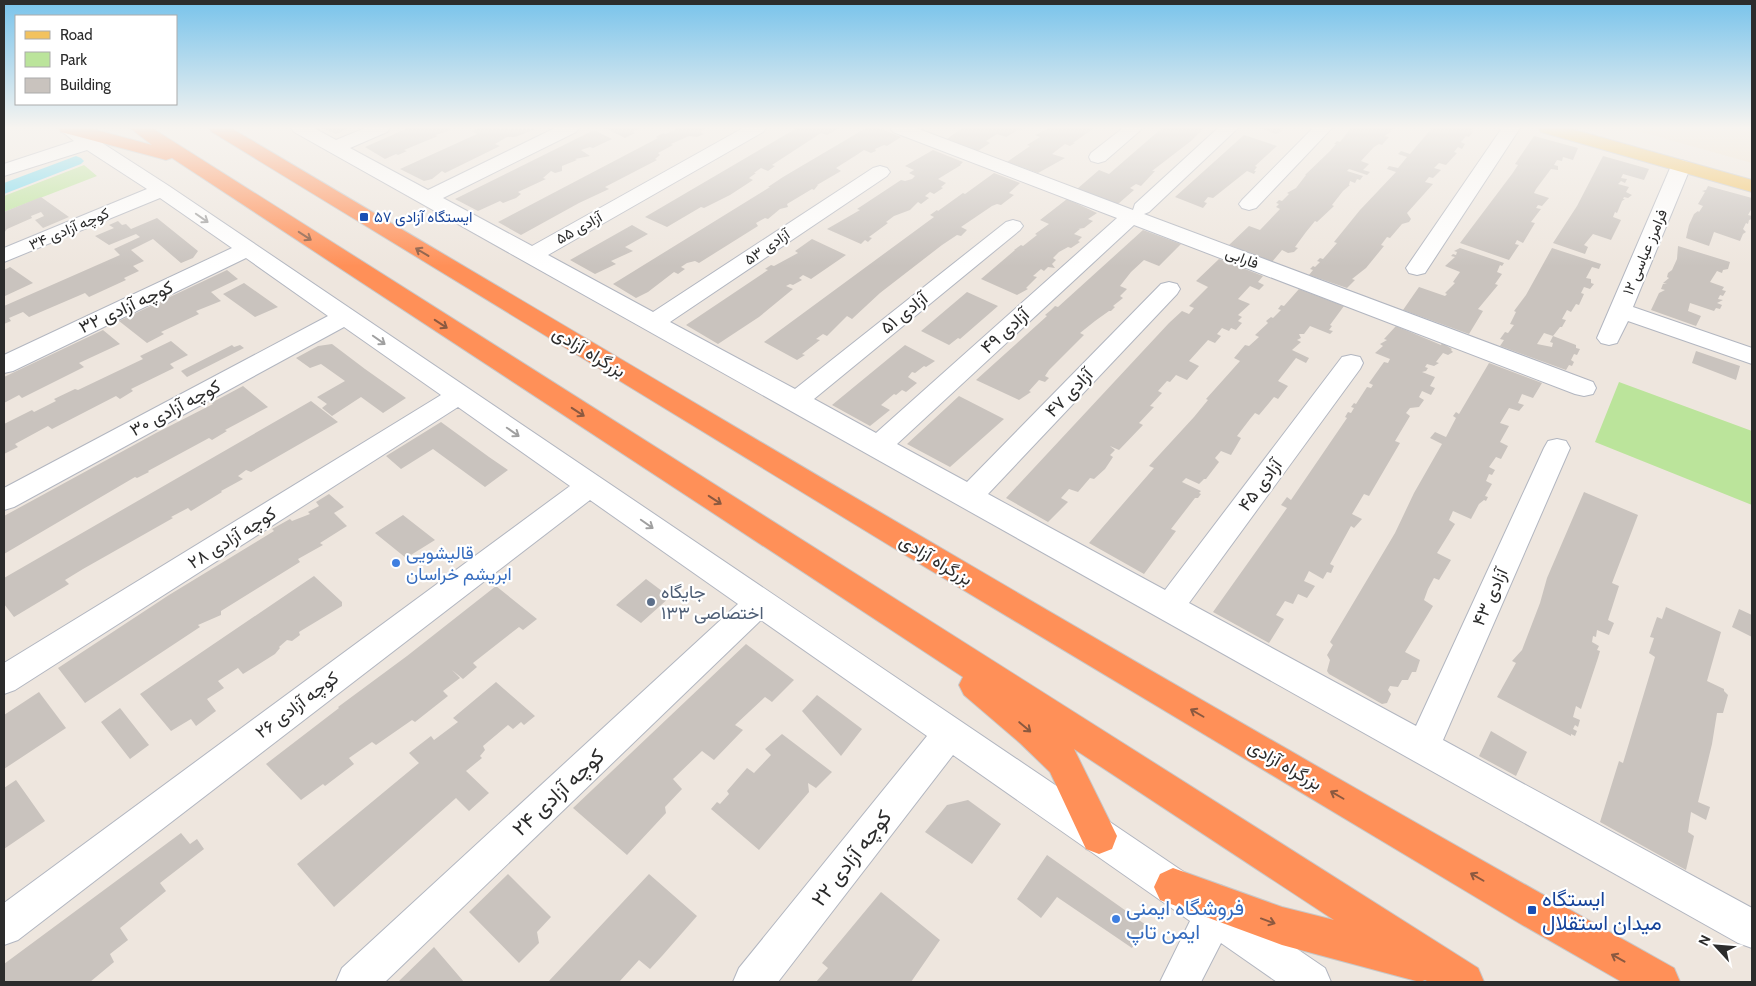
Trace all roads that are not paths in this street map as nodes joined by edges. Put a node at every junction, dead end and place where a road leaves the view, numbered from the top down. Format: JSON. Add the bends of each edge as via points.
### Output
{"nodes":[{"id":1,"x":138,"y":174,"type":"edge"},
{"id":2,"x":211,"y":174,"type":"edge"},
{"id":3,"x":295,"y":174,"type":"edge"},
{"id":4,"x":385,"y":174,"type":"edge"},
{"id":5,"x":477,"y":174,"type":"edge"},
{"id":6,"x":675,"y":174,"type":"edge"},
{"id":7,"x":877,"y":174,"type":"edge"},
{"id":8,"x":1029,"y":174,"type":"edge"},
{"id":9,"x":1179,"y":174,"type":"edge"},
{"id":10,"x":1279,"y":174,"type":"edge"},
{"id":11,"x":1480,"y":174,"type":"edge"},
{"id":12,"x":1678,"y":174,"type":"edge"},
{"id":13,"x":1709,"y":174,"type":"edge"},
{"id":14,"x":1752,"y":186,"type":"edge"},
{"id":15,"x":162,"y":190,"type":"junction"},
{"id":16,"x":428,"y":198,"type":"junction"},
{"id":17,"x":1250,"y":204,"type":"dead end"},
{"id":18,"x":1137,"y":212,"type":"junction"},
{"id":19,"x":1013,"y":226,"type":"dead end"},
{"id":20,"x":248,"y":249,"type":"junction"},
{"id":21,"x":532,"y":255,"type":"junction"},
{"id":22,"x":4,"y":256,"type":"edge"},
{"id":23,"x":1417,"y":268,"type":"dead end"},
{"id":24,"x":1169,"y":289,"type":"dead end"},
{"id":25,"x":1620,"y":310,"type":"junction"},
{"id":26,"x":346,"y":316,"type":"junction"},
{"id":27,"x":654,"y":322,"type":"junction"},
{"id":28,"x":1609,"y":338,"type":"dead end"},
{"id":29,"x":1752,"y":356,"type":"edge"},
{"id":30,"x":1351,"y":363,"type":"dead end"},
{"id":31,"x":4,"y":365,"type":"edge"},
{"id":32,"x":1584,"y":388,"type":"dead end"},
{"id":33,"x":459,"y":395,"type":"junction"},
{"id":34,"x":796,"y":401,"type":"junction"},
{"id":35,"x":878,"y":446,"type":"junction"},
{"id":36,"x":1557,"y":448,"type":"dead end"},
{"id":37,"x":590,"y":485,"type":"junction"},
{"id":38,"x":969,"y":497,"type":"junction"},
{"id":39,"x":4,"y":500,"type":"edge"},
{"id":40,"x":760,"y":602,"type":"junction"},
{"id":41,"x":880,"y":606,"type":"junction"},
{"id":42,"x":1169,"y":607,"type":"junction"},
{"id":43,"x":4,"y":680,"type":"edge"},
{"id":44,"x":950,"y":733,"type":"junction"},
{"id":45,"x":1423,"y":747,"type":"junction"},
{"id":46,"x":1099,"y":836,"type":"junction"},
{"id":47,"x":1173,"y":887,"type":"joint"},
{"id":48,"x":1218,"y":910,"type":"junction"},
{"id":49,"x":4,"y":926,"type":"edge"},
{"id":50,"x":1752,"y":927,"type":"edge"},
{"id":51,"x":1454,"y":975,"type":"edge"},
{"id":52,"x":356,"y":982,"type":"edge"},
{"id":53,"x":753,"y":982,"type":"edge"},
{"id":54,"x":1180,"y":982,"type":"edge"},
{"id":55,"x":1311,"y":982,"type":"edge"},
{"id":56,"x":1660,"y":982,"type":"edge"}],
"edges":[{"from":1,"to":15,"type":"street"},
{"from":2,"to":41,"type":"highway","one_way":true},
{"from":56,"to":3,"type":"highway","name":"بزرگراه آزادی","one_way":true,"via":[[925,553]]},
{"from":4,"to":16,"type":"street"},
{"from":5,"to":16,"type":"street"},
{"from":6,"to":21,"type":"street","name":"آزادی ۵۵"},
{"from":7,"to":27,"type":"street","name":"۵۳ آزادی"},
{"from":8,"to":18,"type":"street","name":"فارابی"},
{"from":9,"to":18,"type":"street","name":"۴۹ آزادی"},
{"from":10,"to":17,"type":"street"},
{"from":11,"to":23,"type":"street"},
{"from":12,"to":25,"type":"street","name":"فرامرز عباسی ۱۲"},
{"from":13,"to":14,"type":"main road"},
{"from":15,"to":20,"type":"street","one_way":true},
{"from":15,"to":22,"type":"street","name":"کوچه آزادی ۳۴"},
{"from":16,"to":21,"type":"street"},
{"from":18,"to":32,"type":"street","name":"فارابی"},
{"from":18,"to":35,"type":"street","name":"۴۹ آزادی"},
{"from":19,"to":34,"type":"street","name":"۵۱ آزادی"},
{"from":20,"to":26,"type":"street"},
{"from":20,"to":31,"type":"street","name":"کوچه آزادی ۳۲"},
{"from":21,"to":27,"type":"street"},
{"from":24,"to":38,"type":"street","name":"۴۷ آزادی"},
{"from":25,"to":28,"type":"street","name":"فرامرز عباسی ۱۲"},
{"from":25,"to":29,"type":"street"},
{"from":26,"to":33,"type":"street","one_way":true},
{"from":26,"to":39,"type":"street","name":"کوچه آزادی ۳۰"},
{"from":27,"to":34,"type":"street"},
{"from":30,"to":42,"type":"street","name":"۴۵ آزادی"},
{"from":33,"to":37,"type":"street","one_way":true},
{"from":33,"to":43,"type":"street","name":"کوچه آزادی ۲۸"},
{"from":34,"to":35,"type":"street"},
{"from":35,"to":38,"type":"street"},
{"from":36,"to":45,"type":"street","name":"۴۳ آزادی"},
{"from":37,"to":40,"type":"street","one_way":true},
{"from":37,"to":49,"type":"street","name":"کوچه آزادی ۲۶"},
{"from":38,"to":42,"type":"street"},
{"from":40,"to":44,"type":"street"},
{"from":40,"to":52,"type":"street","name":"کوچه آزادی ۲۴"},
{"from":41,"to":46,"type":"highway","one_way":true,"via":[[1032,732],[1062,761]]},
{"from":41,"to":51,"type":"highway"},
{"from":42,"to":45,"type":"street"},
{"from":44,"to":46,"type":"street"},
{"from":44,"to":53,"type":"street","name":"کوچه آزادی ۲۲"},
{"from":45,"to":50,"type":"street"},
{"from":46,"to":47,"type":"street"},
{"from":47,"to":48,"type":"highway"},
{"from":48,"to":51,"type":"highway","one_way":true},
{"from":48,"to":54,"type":"street"},
{"from":48,"to":55,"type":"street"}]}
